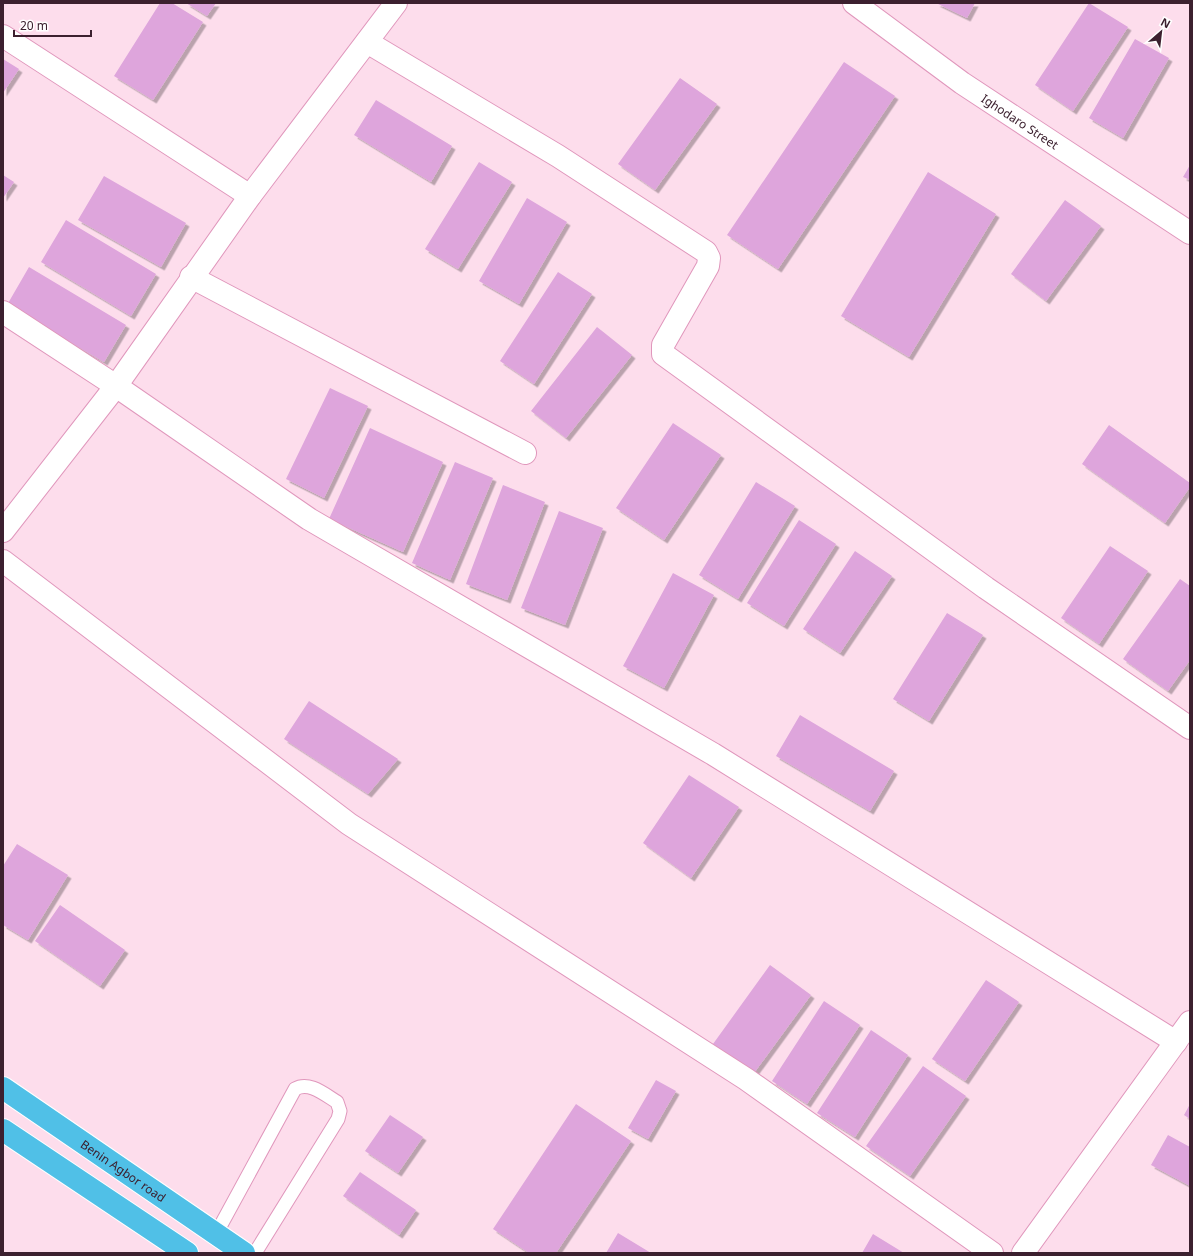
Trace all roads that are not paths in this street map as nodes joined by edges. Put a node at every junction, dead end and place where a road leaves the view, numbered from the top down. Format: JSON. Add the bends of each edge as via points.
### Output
{"nodes":[{"id":1,"x":396,"y":3,"type":"edge"},
{"id":2,"x":866,"y":6,"type":"edge"},
{"id":3,"x":3,"y":36,"type":"edge"},
{"id":4,"x":367,"y":42,"type":"junction"},
{"id":5,"x":250,"y":196,"type":"junction"},
{"id":6,"x":1190,"y":233,"type":"edge"},
{"id":7,"x":192,"y":277,"type":"junction"},
{"id":8,"x":3,"y":312,"type":"edge"},
{"id":9,"x":116,"y":386,"type":"junction"},
{"id":10,"x":525,"y":452,"type":"dead end"},
{"id":11,"x":3,"y":531,"type":"edge"},
{"id":12,"x":3,"y":561,"type":"edge"},
{"id":13,"x":1190,"y":728,"type":"edge"},
{"id":14,"x":1190,"y":1022,"type":"edge"},
{"id":15,"x":1176,"y":1042,"type":"junction"},
{"id":16,"x":3,"y":1088,"type":"edge"},
{"id":17,"x":3,"y":1130,"type":"edge"},
{"id":18,"x":216,"y":1234,"type":"junction"},
{"id":19,"x":187,"y":1253,"type":"edge"},
{"id":20,"x":244,"y":1253,"type":"edge"},
{"id":21,"x":255,"y":1253,"type":"edge"},
{"id":22,"x":992,"y":1253,"type":"edge"},
{"id":23,"x":1023,"y":1253,"type":"edge"}],
"edges":[{"from":1,"to":4,"type":"street"},
{"from":2,"to":6,"type":"street","name":"Ighodaro Street","via":[[962,83]]},
{"from":3,"to":5,"type":"street"},
{"from":4,"to":5,"type":"street"},
{"from":4,"to":13,"type":"street","via":[[558,156],[706,252],[709,258],[708,266],[663,345],[663,354],[986,588]]},
{"from":5,"to":7,"type":"street"},
{"from":7,"to":9,"type":"street"},
{"from":7,"to":10,"type":"street"},
{"from":8,"to":9,"type":"street"},
{"from":9,"to":11,"type":"street"},
{"from":9,"to":15,"type":"street","via":[[309,519],[712,754]]},
{"from":12,"to":22,"type":"street","via":[[349,824],[746,1079]]},
{"from":14,"to":15,"type":"street"},
{"from":15,"to":23,"type":"street"},
{"from":16,"to":18,"type":"highway","name":"Benin Agbor road"},
{"from":17,"to":19,"type":"highway"},
{"from":18,"to":20,"type":"highway","name":"Benin Agbor road"},
{"from":18,"to":21,"type":"lane","via":[[295,1089],[308,1086],[337,1102],[340,1111],[338,1119]]}]}
